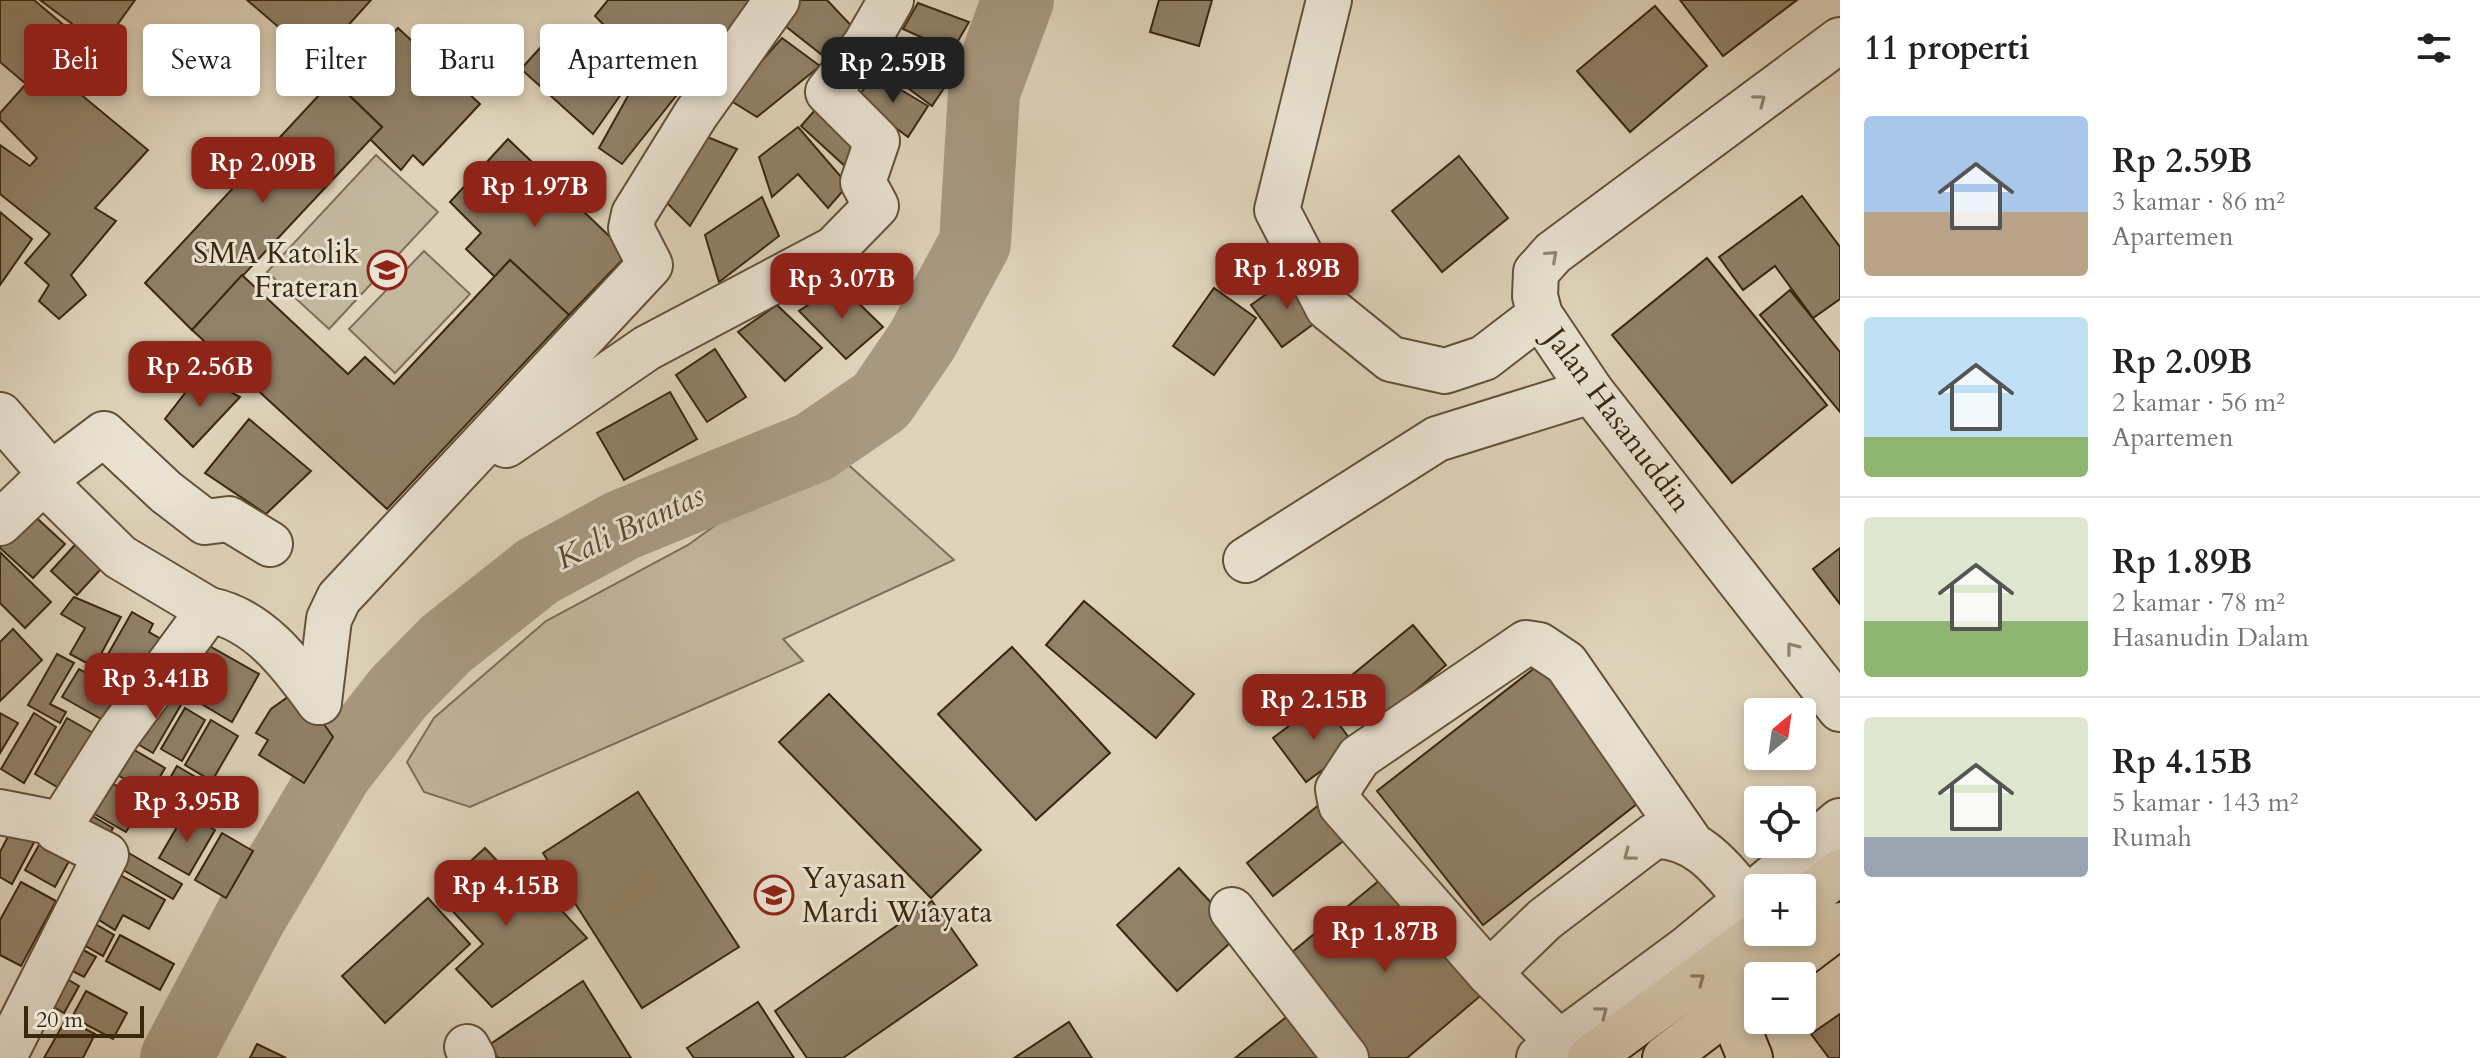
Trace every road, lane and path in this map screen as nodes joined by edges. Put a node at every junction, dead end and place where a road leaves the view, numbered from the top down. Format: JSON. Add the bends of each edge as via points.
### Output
{"nodes":[{"id":1,"x":777,"y":0,"type":"edge"},
{"id":2,"x":891,"y":0,"type":"edge"},
{"id":3,"x":1329,"y":0,"type":"edge"},
{"id":4,"x":1840,"y":40,"type":"edge"},
{"id":5,"x":1540,"y":315,"type":"junction"},
{"id":6,"x":1591,"y":391,"type":"junction"},
{"id":7,"x":0,"y":415,"type":"edge"},
{"id":8,"x":47,"y":477,"type":"junction"},
{"id":9,"x":432,"y":497,"type":"junction"},
{"id":10,"x":0,"y":523,"type":"edge"},
{"id":11,"x":270,"y":544,"type":"dead end"},
{"id":12,"x":1246,"y":560,"type":"dead end"},
{"id":13,"x":209,"y":610,"type":"junction"},
{"id":14,"x":1840,"y":709,"type":"edge"},
{"id":15,"x":0,"y":812,"type":"edge"},
{"id":16,"x":1840,"y":821,"type":"edge"},
{"id":17,"x":61,"y":824,"type":"junction"},
{"id":18,"x":1690,"y":842,"type":"junction"},
{"id":19,"x":1840,"y":872,"type":"edge"},
{"id":20,"x":1787,"y":874,"type":"edge"},
{"id":21,"x":1816,"y":890,"type":"edge"},
{"id":22,"x":1744,"y":891,"type":"edge"},
{"id":23,"x":1232,"y":910,"type":"dead end"},
{"id":24,"x":1744,"y":914,"type":"edge"},
{"id":25,"x":1840,"y":925,"type":"edge"},
{"id":26,"x":1791,"y":962,"type":"edge"},
{"id":27,"x":1489,"y":973,"type":"junction"},
{"id":28,"x":1744,"y":998,"type":"edge"},
{"id":29,"x":1748,"y":1034,"type":"edge"},
{"id":30,"x":11,"y":1050,"type":"edge"},
{"id":31,"x":1567,"y":1054,"type":"edge"},
{"id":32,"x":1346,"y":1058,"type":"edge"},
{"id":33,"x":1665,"y":1058,"type":"edge"},
{"id":34,"x":1750,"y":1058,"type":"edge"}],
"edges":[{"from":1,"to":9,"type":"street","via":[[696,114],[634,214],[631,228],[650,265]]},
{"from":2,"to":9,"type":"street","via":[[828,92],[877,141],[863,182],[876,206],[834,249],[647,348]]},
{"from":3,"to":5,"type":"street","via":[[1277,210],[1328,308],[1391,359],[1445,371],[1484,358]]},
{"from":5,"to":4,"type":"street","name":"Jalan Hasanuddin","one_way":true,"via":[[1536,272],[1545,260]]},
{"from":5,"to":6,"type":"street","name":"Jalan Hasanuddin"},
{"from":6,"to":12,"type":"street","via":[[1437,439]]},
{"from":14,"to":6,"type":"street","name":"Jalan Hasanuddin","one_way":true},
{"from":7,"to":8,"type":"street"},
{"from":8,"to":10,"type":"street"},
{"from":8,"to":11,"type":"street","via":[[104,434],[205,522],[229,519]]},
{"from":8,"to":13,"type":"street","via":[[120,557]]},
{"from":9,"to":13,"type":"street","via":[[339,598],[329,619],[319,702],[287,657],[231,614]]},
{"from":13,"to":17,"type":"street","via":[[118,734]]},
{"from":15,"to":17,"type":"street"},
{"from":16,"to":20,"type":"street"},
{"from":17,"to":30,"type":"street","via":[[57,830],[106,855]]},
{"from":18,"to":22,"type":"street"},
{"from":18,"to":27,"type":"street","one_way":true,"via":[[1654,836],[1545,919]]},
{"from":18,"to":27,"type":"street","via":[[1566,663],[1539,645],[1526,643],[1359,757],[1338,789],[1341,805]]},
{"from":19,"to":21,"type":"main road"},
{"from":23,"to":32,"type":"street"},
{"from":31,"to":24,"type":"main road","one_way":true},
{"from":25,"to":26,"type":"main road"},
{"from":27,"to":31,"type":"street"},
{"from":28,"to":33,"type":"main road"},
{"from":29,"to":34,"type":"main road"}]}
